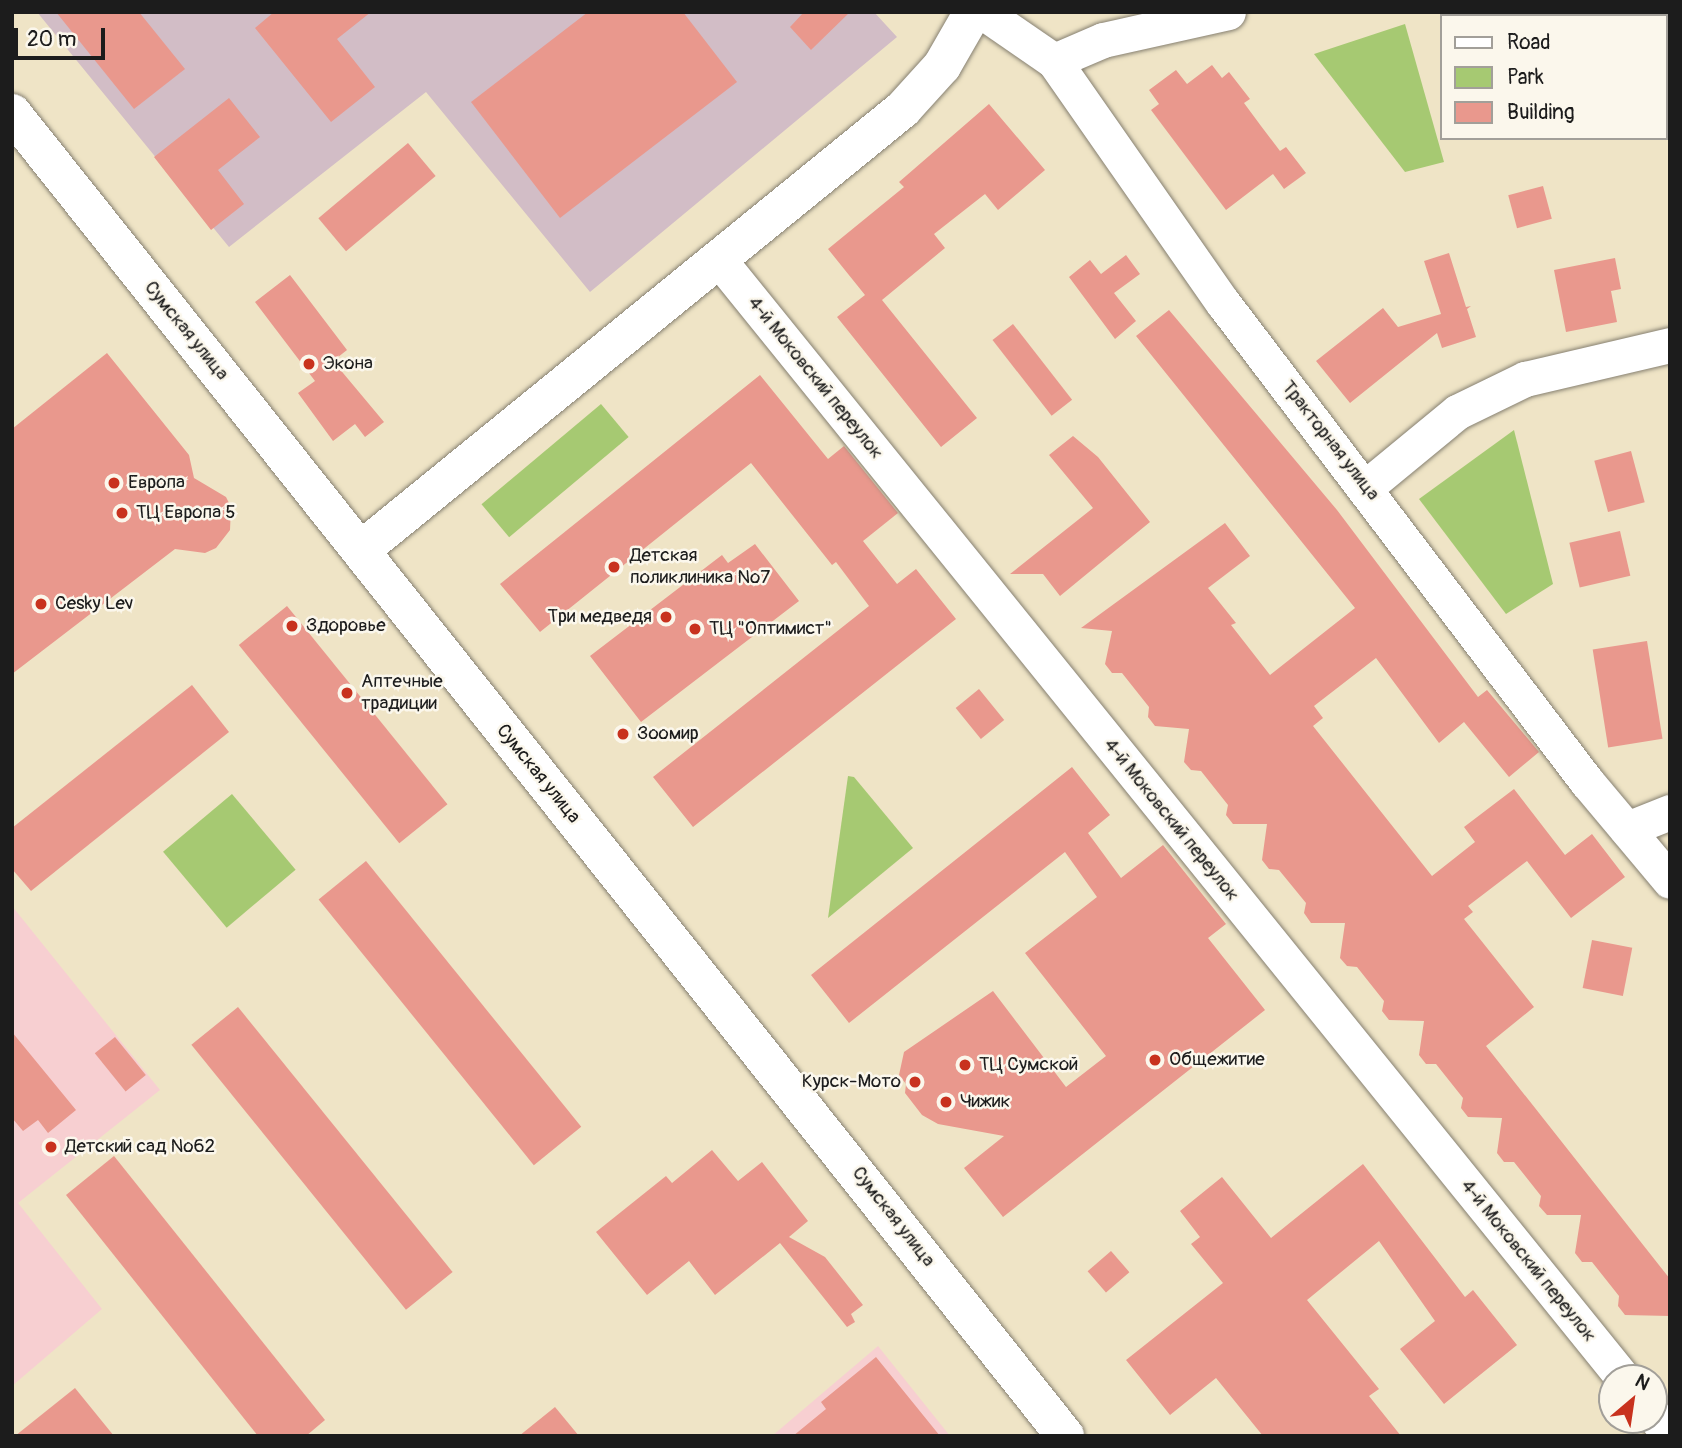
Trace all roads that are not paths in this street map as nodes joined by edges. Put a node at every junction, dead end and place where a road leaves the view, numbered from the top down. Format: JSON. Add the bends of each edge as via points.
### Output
{"nodes":[{"id":1,"x":973,"y":12,"type":"edge"},
{"id":2,"x":983,"y":12,"type":"edge"},
{"id":3,"x":1228,"y":12,"type":"edge"},
{"id":4,"x":1054,"y":61,"type":"junction"},
{"id":5,"x":12,"y":113,"type":"edge"},
{"id":6,"x":720,"y":261,"type":"junction"},
{"id":7,"x":1670,"y":345,"type":"edge"},
{"id":8,"x":1366,"y":487,"type":"junction"},
{"id":9,"x":361,"y":550,"type":"junction"},
{"id":10,"x":1670,"y":812,"type":"edge"},
{"id":11,"x":1627,"y":829,"type":"junction"},
{"id":12,"x":1670,"y":881,"type":"edge"},
{"id":13,"x":1612,"y":1364,"type":"edge"},
{"id":14,"x":1065,"y":1436,"type":"edge"}],
"edges":[{"from":1,"to":6,"type":"main road","via":[[942,66],[903,109]]},
{"from":2,"to":4,"type":"street","name":"Тракторная улица"},
{"from":3,"to":4,"type":"street","via":[[1103,40]]},
{"from":4,"to":8,"type":"street","name":"Тракторная улица","via":[[1223,303]]},
{"from":5,"to":9,"type":"main road","name":"Сумская улица"},
{"from":6,"to":9,"type":"main road"},
{"from":6,"to":13,"type":"street","name":"4-й Моковский переулок"},
{"from":7,"to":8,"type":"street","via":[[1525,379],[1457,412]]},
{"from":8,"to":11,"type":"street","name":"Тракторная улица"},
{"from":9,"to":14,"type":"main road","name":"Сумская улица"},
{"from":10,"to":11,"type":"street"},
{"from":11,"to":12,"type":"street","name":"Тракторная улица"}]}
